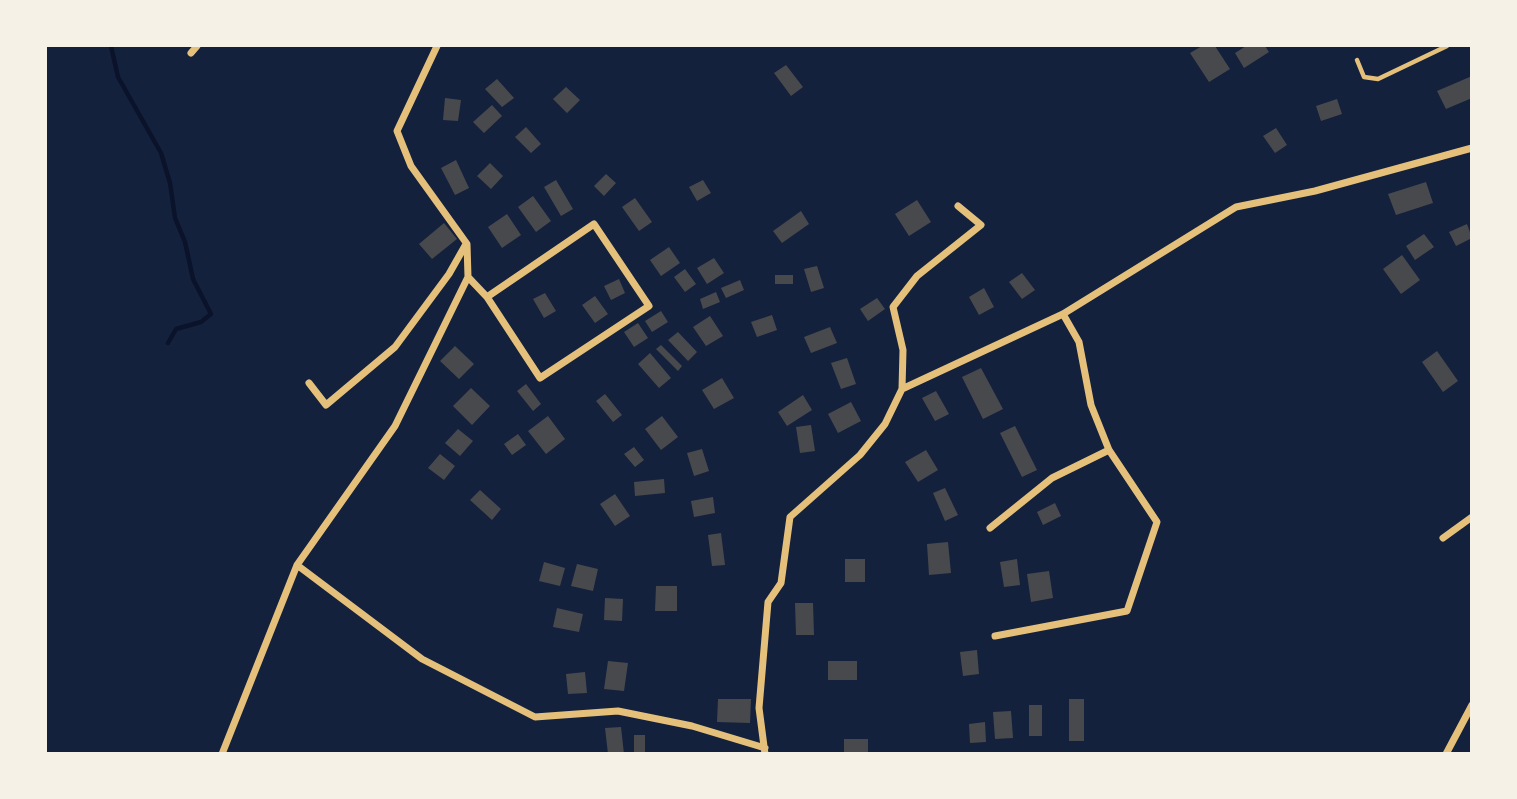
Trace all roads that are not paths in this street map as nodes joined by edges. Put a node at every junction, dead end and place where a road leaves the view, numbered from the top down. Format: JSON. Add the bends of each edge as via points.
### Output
{"nodes":[{"id":1,"x":197,"y":46,"type":"edge"},
{"id":2,"x":437,"y":46,"type":"edge"},
{"id":3,"x":1447,"y":46,"type":"edge"},
{"id":4,"x":191,"y":53,"type":"dead end"},
{"id":5,"x":1357,"y":60,"type":"dead end"},
{"id":6,"x":1472,"y":148,"type":"edge"},
{"id":7,"x":958,"y":206,"type":"dead end"},
{"id":8,"x":467,"y":244,"type":"junction"},
{"id":9,"x":468,"y":277,"type":"junction"},
{"id":10,"x":487,"y":297,"type":"junction"},
{"id":11,"x":1063,"y":314,"type":"junction"},
{"id":12,"x":309,"y":383,"type":"dead end"},
{"id":13,"x":902,"y":389,"type":"junction"},
{"id":14,"x":1109,"y":450,"type":"junction"},
{"id":15,"x":1472,"y":517,"type":"edge"},
{"id":16,"x":990,"y":528,"type":"dead end"},
{"id":17,"x":1443,"y":538,"type":"dead end"},
{"id":18,"x":297,"y":565,"type":"junction"},
{"id":19,"x":995,"y":636,"type":"dead end"},
{"id":20,"x":1472,"y":705,"type":"edge"},
{"id":21,"x":765,"y":751,"type":"edge"},
{"id":22,"x":222,"y":754,"type":"edge"},
{"id":23,"x":1446,"y":754,"type":"edge"}],
"edges":[{"from":1,"to":4,"type":"street"},
{"from":2,"to":8,"type":"street","via":[[397,131],[411,166]]},
{"from":3,"to":5,"type":"lane","via":[[1378,79],[1364,77]]},
{"from":6,"to":11,"type":"street","via":[[1315,191],[1236,207]]},
{"from":7,"to":13,"type":"street","via":[[981,225],[917,276],[893,307],[903,350]]},
{"from":8,"to":9,"type":"street"},
{"from":8,"to":12,"type":"street","via":[[396,347],[326,405]]},
{"from":9,"to":10,"type":"street"},
{"from":9,"to":18,"type":"street","via":[[395,426]]},
{"from":10,"to":10,"type":"street","via":[[540,378],[649,306],[594,224]]},
{"from":11,"to":13,"type":"street"},
{"from":11,"to":14,"type":"street","via":[[1079,342],[1091,405]]},
{"from":13,"to":21,"type":"street","via":[[885,424],[860,456],[790,517],[781,583],[768,602],[759,708]]},
{"from":14,"to":16,"type":"street","via":[[1052,478]]},
{"from":14,"to":19,"type":"street","via":[[1157,522],[1127,611]]},
{"from":15,"to":17,"type":"street"},
{"from":18,"to":21,"type":"street","via":[[422,659],[535,717],[618,711],[692,726]]},
{"from":18,"to":22,"type":"street"},
{"from":20,"to":23,"type":"street"}]}
